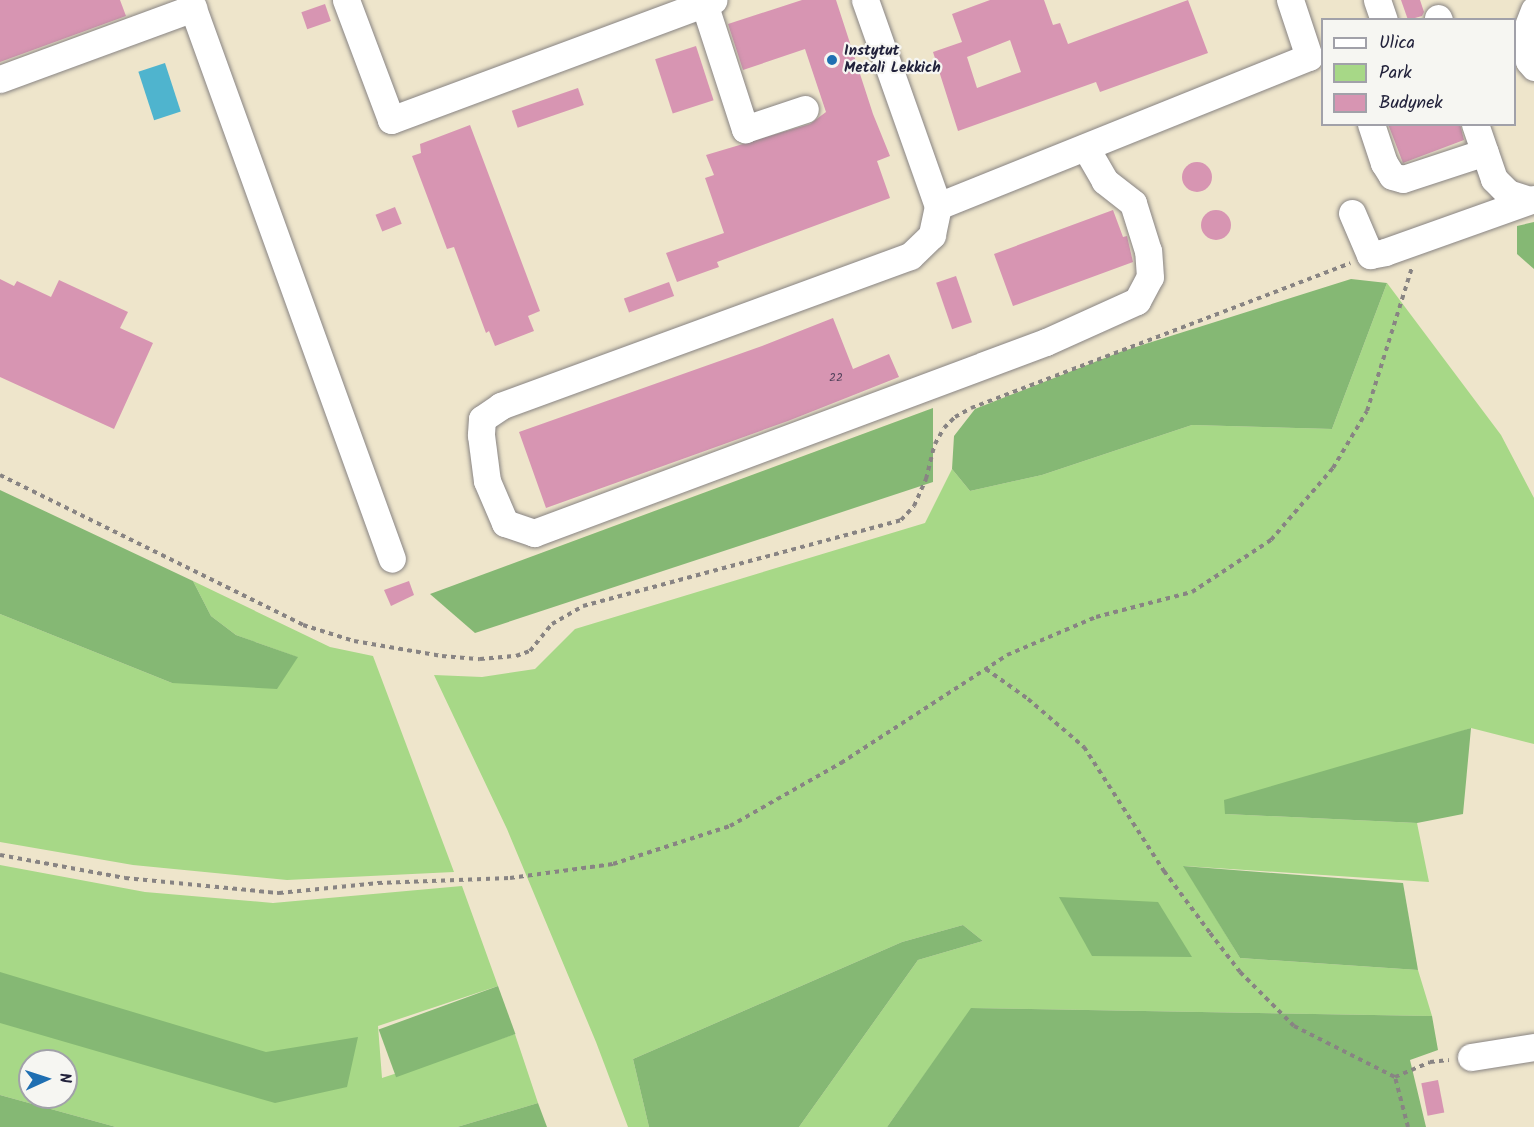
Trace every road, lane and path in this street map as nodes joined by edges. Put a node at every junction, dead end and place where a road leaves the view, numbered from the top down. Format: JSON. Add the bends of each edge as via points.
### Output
{"nodes":[{"id":1,"x":346,"y":0,"type":"edge"},
{"id":2,"x":864,"y":0,"type":"edge"},
{"id":3,"x":1290,"y":0,"type":"edge"},
{"id":4,"x":1377,"y":0,"type":"edge"},
{"id":5,"x":707,"y":1,"type":"edge"},
{"id":6,"x":191,"y":4,"type":"edge"},
{"id":7,"x":1534,"y":10,"type":"edge"},
{"id":8,"x":1383,"y":18,"type":"edge"},
{"id":9,"x":1316,"y":55,"type":"edge"},
{"id":10,"x":1534,"y":67,"type":"edge"},
{"id":11,"x":0,"y":79,"type":"edge"},
{"id":12,"x":805,"y":110,"type":"dead end"},
{"id":13,"x":1372,"y":126,"type":"edge"},
{"id":14,"x":1476,"y":126,"type":"edge"},
{"id":15,"x":1085,"y":147,"type":"junction"},
{"id":16,"x":1485,"y":152,"type":"junction"},
{"id":17,"x":1532,"y":199,"type":"edge"},
{"id":18,"x":938,"y":206,"type":"junction"},
{"id":19,"x":1352,"y":213,"type":"dead end"},
{"id":20,"x":1423,"y":238,"type":"junction"},
{"id":21,"x":1370,"y":255,"type":"junction"},
{"id":22,"x":0,"y":475,"type":"edge"},
{"id":23,"x":392,"y":559,"type":"dead end"},
{"id":24,"x":986,"y":669,"type":"junction"},
{"id":25,"x":0,"y":855,"type":"edge"},
{"id":26,"x":1534,"y":1047,"type":"edge"},
{"id":27,"x":1471,"y":1057,"type":"joint"},
{"id":28,"x":1395,"y":1077,"type":"junction"},
{"id":29,"x":1408,"y":1127,"type":"edge"}],
"edges":[{"from":1,"to":5,"type":"lane","via":[[391,120]]},
{"from":2,"to":18,"type":"lane"},
{"from":3,"to":9,"type":"lane"},
{"from":4,"to":8,"type":"lane"},
{"from":5,"to":12,"type":"lane","via":[[745,129]]},
{"from":6,"to":11,"type":"lane"},
{"from":6,"to":23,"type":"lane"},
{"from":7,"to":10,"type":"lane","via":[[1525,33],[1529,61]]},
{"from":9,"to":15,"type":"lane"},
{"from":13,"to":16,"type":"lane","via":[[1384,163],[1392,176],[1403,179]]},
{"from":14,"to":16,"type":"lane"},
{"from":15,"to":18,"type":"lane"},
{"from":15,"to":18,"type":"lane","via":[[1105,181],[1133,203],[1148,251],[1150,277],[1137,301],[1046,342],[534,533],[505,523],[487,481],[482,419],[501,406],[910,255],[932,236]]},
{"from":16,"to":17,"type":"lane","via":[[1494,179],[1508,193]]},
{"from":17,"to":20,"type":"lane"},
{"from":19,"to":21,"type":"lane"},
{"from":20,"to":21,"type":"lane"},
{"from":20,"to":24,"type":"path","via":[[1367,411],[1333,468],[1271,540],[1192,592],[1096,617],[1007,655]]},
{"from":21,"to":22,"type":"path","via":[[955,417],[935,444],[914,506],[901,520],[584,606],[552,624],[530,651],[516,656],[442,656],[354,641],[303,625]]},
{"from":24,"to":25,"type":"path","via":[[841,763],[730,826],[613,864],[510,878],[378,883],[279,893],[125,878]]},
{"from":24,"to":28,"type":"path","via":[[1084,747],[1197,915],[1240,972],[1294,1026]]},
{"from":26,"to":27,"type":"lane"},
{"from":27,"to":28,"type":"path","via":[[1430,1062]]},
{"from":28,"to":29,"type":"path"}]}
